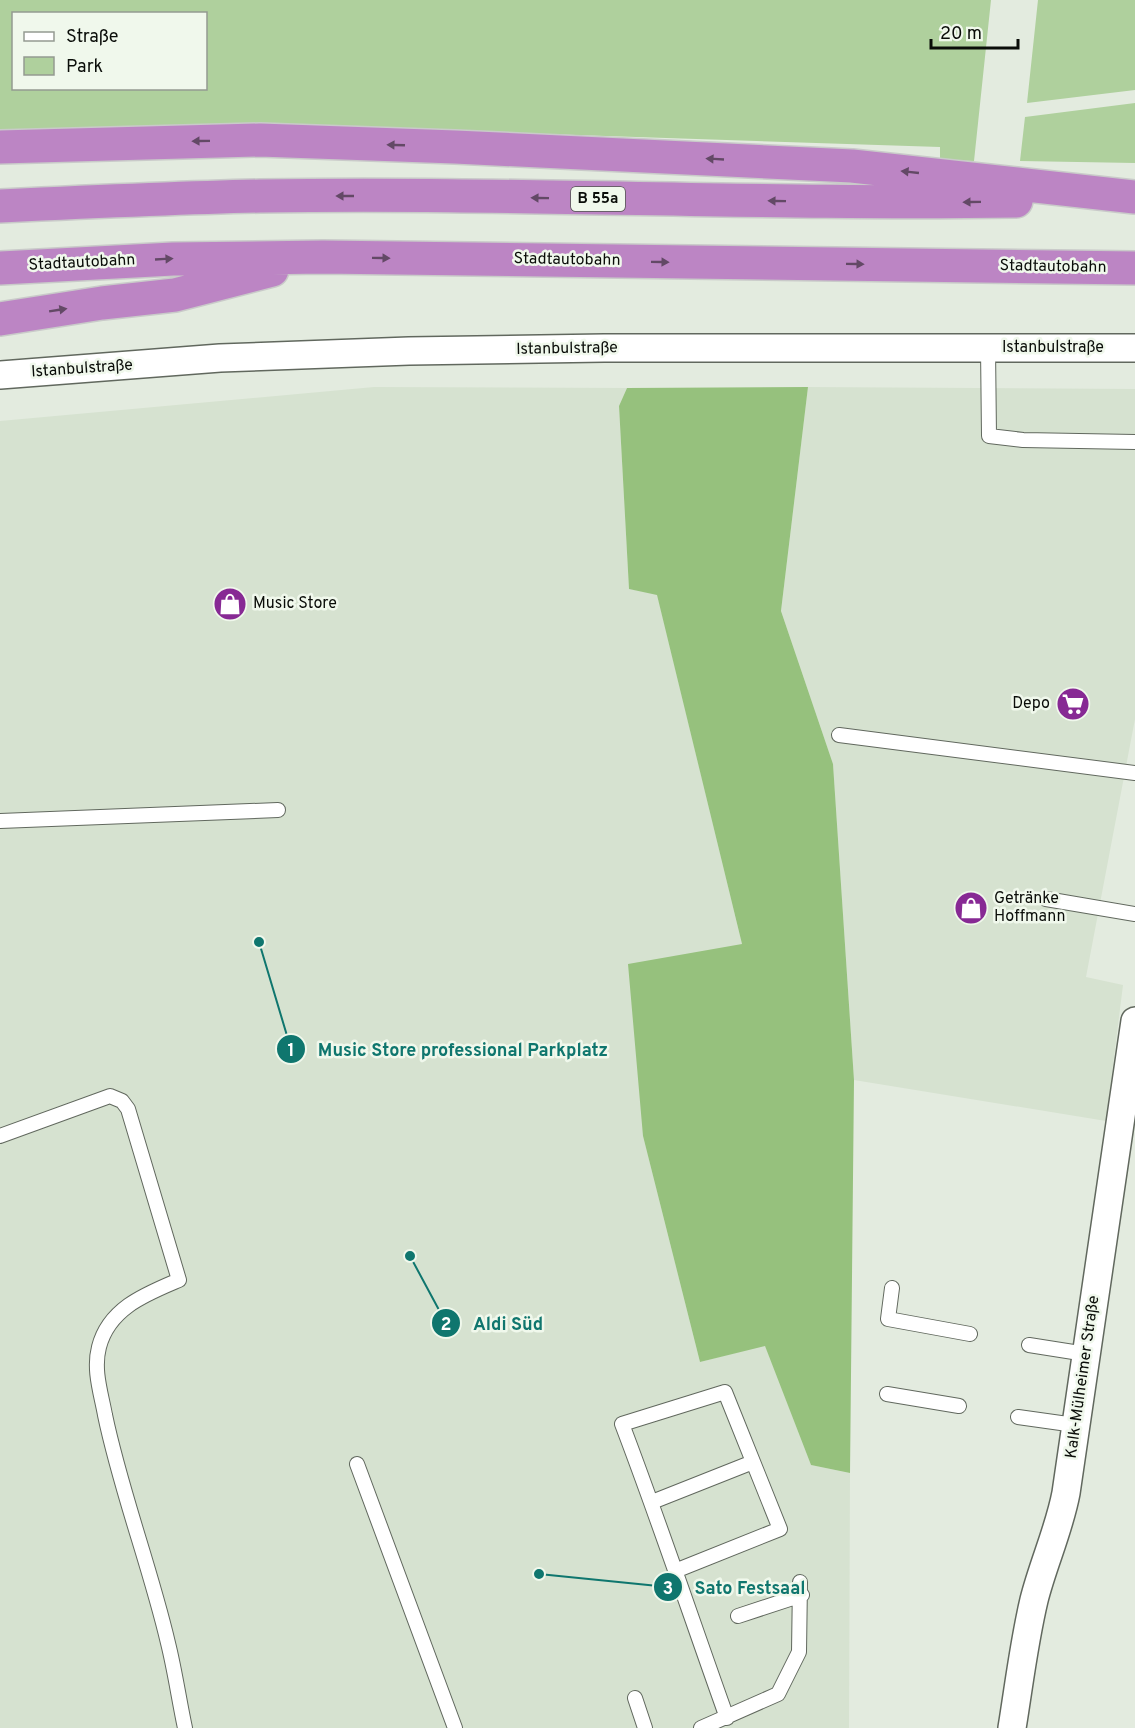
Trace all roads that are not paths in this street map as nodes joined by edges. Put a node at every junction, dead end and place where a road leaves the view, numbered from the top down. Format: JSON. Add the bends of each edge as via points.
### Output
{"nodes":[{"id":1,"x":0,"y":147,"type":"edge"},
{"id":2,"x":1135,"y":198,"type":"edge"},
{"id":3,"x":0,"y":206,"type":"edge"},
{"id":4,"x":322,"y":257,"type":"junction"},
{"id":5,"x":0,"y":268,"type":"edge"},
{"id":6,"x":1135,"y":268,"type":"edge"},
{"id":7,"x":0,"y":319,"type":"edge"},
{"id":8,"x":988,"y":348,"type":"junction"},
{"id":9,"x":1135,"y":348,"type":"edge"},
{"id":10,"x":0,"y":375,"type":"edge"},
{"id":11,"x":1135,"y":442,"type":"edge"},
{"id":12,"x":839,"y":735,"type":"dead end"},
{"id":13,"x":1135,"y":773,"type":"edge"},
{"id":14,"x":278,"y":810,"type":"dead end"},
{"id":15,"x":0,"y":821,"type":"edge"},
{"id":16,"x":1046,"y":899,"type":"dead end"},
{"id":17,"x":1135,"y":914,"type":"edge"},
{"id":18,"x":1135,"y":1021,"type":"edge"},
{"id":19,"x":0,"y":1136,"type":"edge"},
{"id":20,"x":892,"y":1288,"type":"dead end"},
{"id":21,"x":970,"y":1334,"type":"dead end"},
{"id":22,"x":1029,"y":1345,"type":"dead end"},
{"id":23,"x":1086,"y":1354,"type":"junction"},
{"id":24,"x":887,"y":1394,"type":"dead end"},
{"id":25,"x":959,"y":1406,"type":"dead end"},
{"id":26,"x":1018,"y":1417,"type":"dead end"},
{"id":27,"x":1076,"y":1425,"type":"junction"},
{"id":28,"x":753,"y":1462,"type":"junction"},
{"id":29,"x":357,"y":1464,"type":"dead end"},
{"id":30,"x":652,"y":1502,"type":"junction"},
{"id":31,"x":675,"y":1571,"type":"junction"},
{"id":32,"x":738,"y":1616,"type":"dead end"},
{"id":33,"x":634,"y":1698,"type":"dead end"},
{"id":34,"x":727,"y":1718,"type":"junction"},
{"id":35,"x":185,"y":1728,"type":"edge"},
{"id":36,"x":454,"y":1728,"type":"edge"},
{"id":37,"x":645,"y":1728,"type":"edge"},
{"id":38,"x":701,"y":1728,"type":"edge"},
{"id":39,"x":1012,"y":1728,"type":"edge"}],
"edges":[{"from":2,"to":1,"type":"highway","one_way":true,"via":[[852,166],[455,147],[260,140]]},
{"from":2,"to":3,"type":"highway","number":"B 55a","one_way":true,"via":[[910,203],[260,196]]},
{"from":5,"to":4,"type":"highway","name":"Stadtautobahn","one_way":true,"via":[[173,259]]},
{"from":4,"to":6,"type":"highway","name":"Stadtautobahn","one_way":true},
{"from":7,"to":4,"type":"highway","one_way":true,"via":[[175,295]]},
{"from":8,"to":9,"type":"street","name":"Istanbulstraße"},
{"from":8,"to":10,"type":"street","name":"Istanbulstraße","via":[[410,351],[220,358]]},
{"from":8,"to":11,"type":"lane","via":[[989,436]]},
{"from":12,"to":13,"type":"lane"},
{"from":14,"to":15,"type":"lane"},
{"from":16,"to":17,"type":"lane"},
{"from":18,"to":23,"type":"street","name":"Kalk-Mülheimer Straße"},
{"from":19,"to":35,"type":"lane","via":[[110,1096],[128,1109],[179,1280],[124,1308],[109,1325],[99,1347],[96,1370],[110,1437],[168,1642]]},
{"from":20,"to":21,"type":"lane","via":[[888,1319]]},
{"from":22,"to":23,"type":"lane"},
{"from":23,"to":27,"type":"street","name":"Kalk-Mülheimer Straße"},
{"from":24,"to":25,"type":"lane"},
{"from":26,"to":27,"type":"lane"},
{"from":27,"to":39,"type":"street","name":"Kalk-Mülheimer Straße","via":[[1061,1518],[1040,1577],[1028,1627]]},
{"from":28,"to":30,"type":"lane"},
{"from":28,"to":30,"type":"lane","via":[[725,1392],[622,1424]]},
{"from":28,"to":31,"type":"lane","via":[[780,1529]]},
{"from":29,"to":36,"type":"lane"},
{"from":30,"to":31,"type":"lane"},
{"from":31,"to":34,"type":"lane"},
{"from":32,"to":34,"type":"lane","via":[[801,1588],[799,1652],[778,1694]]},
{"from":33,"to":37,"type":"lane"},
{"from":34,"to":38,"type":"lane"}]}
